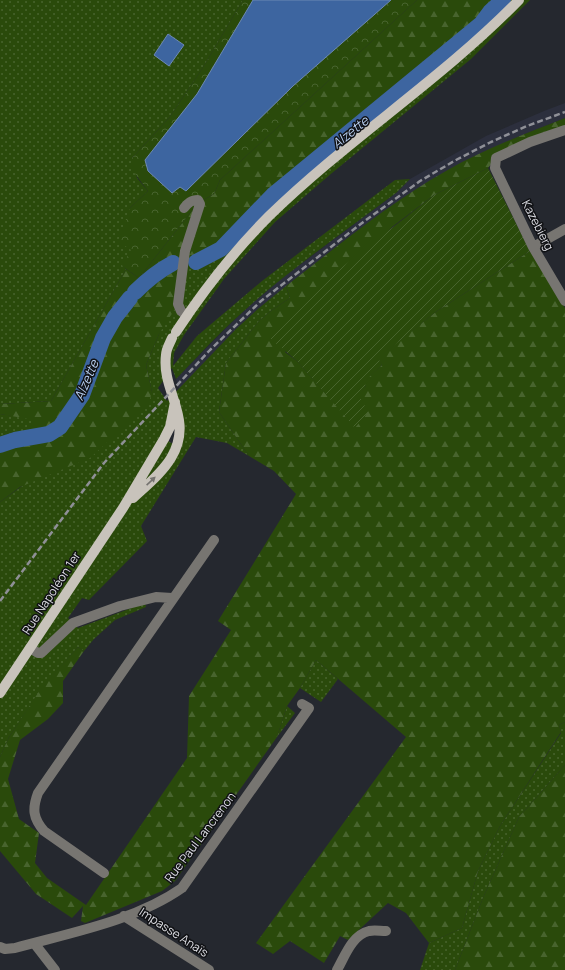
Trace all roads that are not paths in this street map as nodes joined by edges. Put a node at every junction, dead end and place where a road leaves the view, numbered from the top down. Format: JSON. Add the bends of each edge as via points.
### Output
{"nodes":[{"id":1,"x":519,"y":0,"type":"edge"},
{"id":2,"x":565,"y":130,"type":"edge"},
{"id":3,"x":184,"y":208,"type":"dead end"},
{"id":4,"x":565,"y":229,"type":"edge"},
{"id":5,"x":533,"y":247,"type":"junction"},
{"id":6,"x":565,"y":301,"type":"edge"},
{"id":7,"x":187,"y":316,"type":"junction"},
{"id":8,"x":175,"y":402,"type":"junction"},
{"id":9,"x":123,"y":508,"type":"junction"},
{"id":10,"x":214,"y":540,"type":"dead end"},
{"id":11,"x":172,"y":598,"type":"junction"},
{"id":12,"x":30,"y":648,"type":"junction"},
{"id":13,"x":0,"y":693,"type":"edge"},
{"id":14,"x":302,"y":704,"type":"dead end"},
{"id":15,"x":104,"y":873,"type":"dead end"},
{"id":16,"x":124,"y":916,"type":"junction"},
{"id":17,"x":386,"y":931,"type":"dead end"},
{"id":18,"x":34,"y":943,"type":"junction"},
{"id":19,"x":2,"y":951,"type":"edge"},
{"id":20,"x":55,"y":970,"type":"edge"},
{"id":21,"x":209,"y":970,"type":"edge"},
{"id":22,"x":337,"y":970,"type":"edge"}],
"edges":[{"from":1,"to":7,"type":"main road","via":[[465,52],[327,165],[269,217],[218,271]]},
{"from":2,"to":5,"type":"street","name":"Kazebierg","via":[[530,142],[496,158],[495,168]]},
{"from":3,"to":7,"type":"street","via":[[193,200],[198,200],[200,204],[185,251],[178,304]]},
{"from":4,"to":5,"type":"street"},
{"from":5,"to":6,"type":"street","name":"Kazebierg"},
{"from":7,"to":8,"type":"main road","via":[[166,353],[165,368]]},
{"from":8,"to":9,"type":"main road","via":[[170,427]]},
{"from":9,"to":8,"type":"main road","one_way":true,"via":[[171,458],[181,429]]},
{"from":9,"to":12,"type":"main road","name":"Rue Napoléon 1er"},
{"from":10,"to":11,"type":"street"},
{"from":11,"to":12,"type":"street","via":[[156,597],[120,606],[73,623],[41,653]]},
{"from":11,"to":15,"type":"street","via":[[38,793],[34,803],[34,813],[44,831]]},
{"from":12,"to":13,"type":"main road","name":"Rue Napoléon 1er"},
{"from":14,"to":16,"type":"street","name":"Rue Paul Lancrenon","via":[[309,708],[182,888],[166,899]]},
{"from":16,"to":18,"type":"street","name":"Rue Paul Lancrenon"},
{"from":16,"to":21,"type":"street","name":"Impasse Anaïs"},
{"from":17,"to":22,"type":"street","via":[[369,931],[358,936]]},
{"from":18,"to":19,"type":"street","name":"Rue Paul Lancrenon"},
{"from":18,"to":20,"type":"street"}]}
